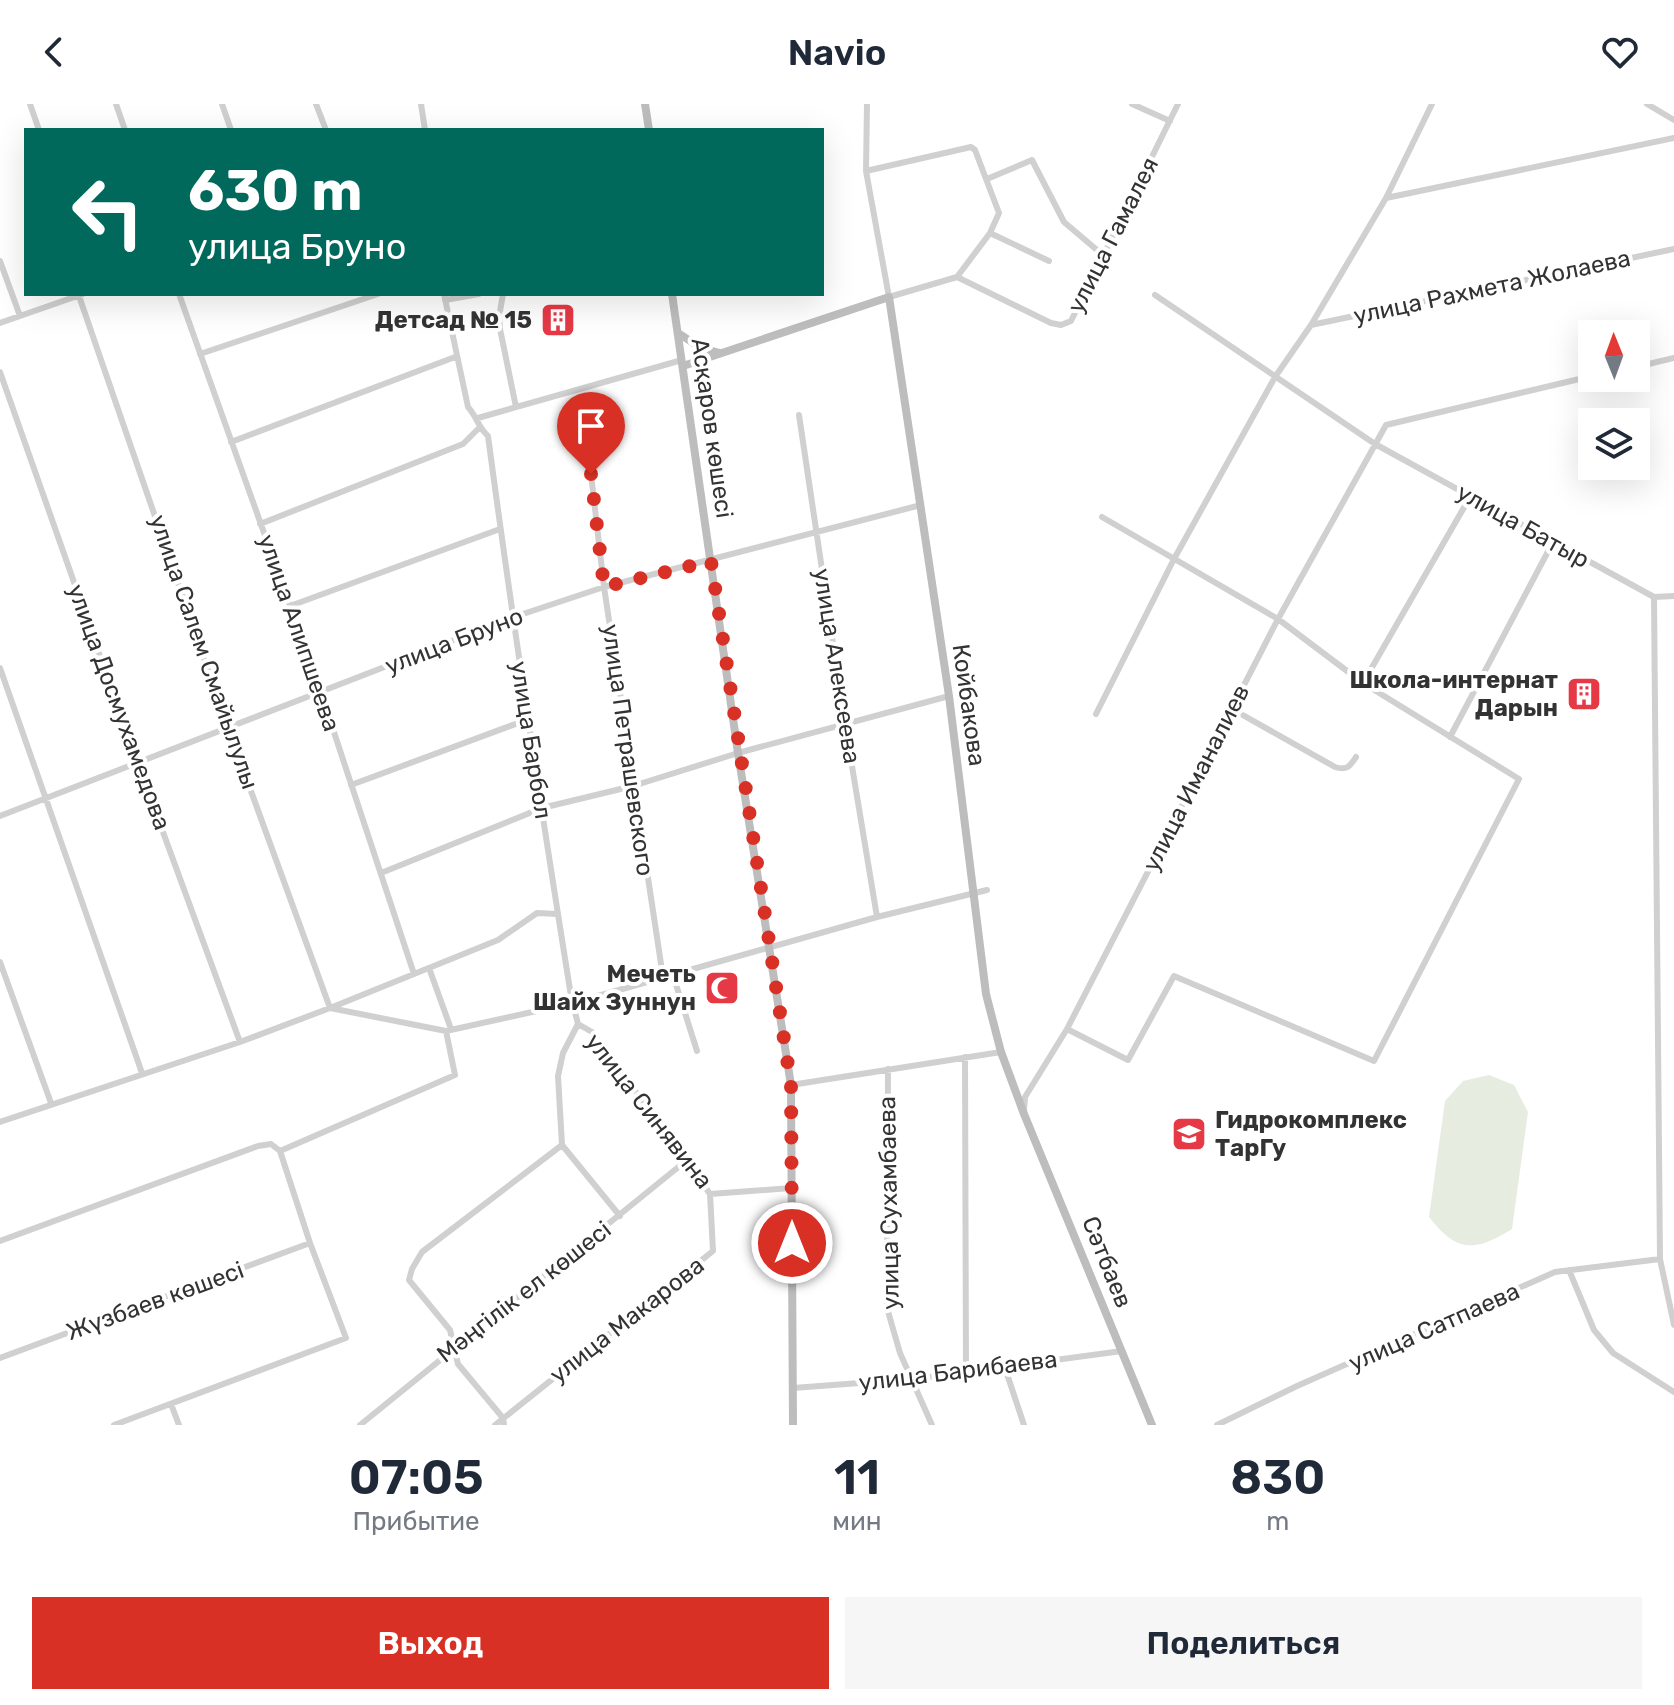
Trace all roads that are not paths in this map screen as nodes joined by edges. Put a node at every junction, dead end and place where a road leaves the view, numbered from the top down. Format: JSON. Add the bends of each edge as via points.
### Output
{"nodes":[{"id":1,"x":30,"y":104,"type":"edge"},
{"id":2,"x":116,"y":104,"type":"edge"},
{"id":3,"x":222,"y":104,"type":"edge"},
{"id":4,"x":316,"y":104,"type":"edge"},
{"id":5,"x":421,"y":104,"type":"edge"},
{"id":6,"x":645,"y":104,"type":"edge"},
{"id":7,"x":867,"y":104,"type":"edge"},
{"id":8,"x":1132,"y":104,"type":"edge"},
{"id":9,"x":1178,"y":104,"type":"edge"},
{"id":10,"x":1432,"y":104,"type":"edge"},
{"id":11,"x":1647,"y":104,"type":"edge"},
{"id":12,"x":1674,"y":120,"type":"edge"},
{"id":13,"x":1170,"y":121,"type":"junction"},
{"id":14,"x":38,"y":128,"type":"edge"},
{"id":15,"x":124,"y":128,"type":"edge"},
{"id":16,"x":230,"y":128,"type":"edge"},
{"id":17,"x":325,"y":128,"type":"edge"},
{"id":18,"x":425,"y":128,"type":"edge"},
{"id":19,"x":649,"y":128,"type":"edge"},
{"id":20,"x":1674,"y":138,"type":"edge"},
{"id":21,"x":866,"y":171,"type":"junction"},
{"id":22,"x":987,"y":179,"type":"junction"},
{"id":23,"x":1386,"y":198,"type":"junction"},
{"id":24,"x":990,"y":233,"type":"junction"},
{"id":25,"x":1674,"y":249,"type":"edge"},
{"id":26,"x":1104,"y":256,"type":"junction"},
{"id":27,"x":0,"y":261,"type":"edge"},
{"id":28,"x":1049,"y":261,"type":"dead end"},
{"id":29,"x":957,"y":277,"type":"junction"},
{"id":30,"x":1155,"y":295,"type":"dead end"},
{"id":31,"x":78,"y":296,"type":"edge"},
{"id":32,"x":81,"y":296,"type":"edge"},
{"id":33,"x":180,"y":296,"type":"edge"},
{"id":34,"x":372,"y":296,"type":"edge"},
{"id":35,"x":503,"y":296,"type":"edge"},
{"id":36,"x":672,"y":296,"type":"edge"},
{"id":37,"x":444,"y":297,"type":"edge"},
{"id":38,"x":889,"y":297,"type":"junction"},
{"id":39,"x":20,"y":316,"type":"junction"},
{"id":40,"x":0,"y":323,"type":"edge"},
{"id":41,"x":1311,"y":325,"type":"junction"},
{"id":42,"x":678,"y":333,"type":"junction"},
{"id":43,"x":721,"y":353,"type":"junction"},
{"id":44,"x":200,"y":354,"type":"junction"},
{"id":45,"x":455,"y":357,"type":"junction"},
{"id":46,"x":1674,"y":358,"type":"edge"},
{"id":47,"x":682,"y":363,"type":"junction"},
{"id":48,"x":1650,"y":364,"type":"edge"},
{"id":49,"x":0,"y":372,"type":"edge"},
{"id":50,"x":1275,"y":377,"type":"junction"},
{"id":51,"x":1578,"y":379,"type":"edge"},
{"id":52,"x":516,"y":407,"type":"junction"},
{"id":53,"x":799,"y":415,"type":"dead end"},
{"id":54,"x":478,"y":418,"type":"junction"},
{"id":55,"x":479,"y":428,"type":"junction"},
{"id":56,"x":231,"y":442,"type":"junction"},
{"id":57,"x":1375,"y":444,"type":"junction"},
{"id":58,"x":591,"y":474,"type":"dead end"},
{"id":59,"x":1470,"y":497,"type":"junction"},
{"id":60,"x":921,"y":505,"type":"junction"},
{"id":61,"x":1102,"y":517,"type":"dead end"},
{"id":62,"x":260,"y":524,"type":"junction"},
{"id":63,"x":500,"y":529,"type":"junction"},
{"id":64,"x":817,"y":533,"type":"junction"},
{"id":65,"x":1553,"y":542,"type":"junction"},
{"id":66,"x":1174,"y":559,"type":"junction"},
{"id":67,"x":711,"y":561,"type":"junction"},
{"id":68,"x":604,"y":587,"type":"junction"},
{"id":69,"x":1674,"y":596,"type":"edge"},
{"id":70,"x":1654,"y":597,"type":"junction"},
{"id":71,"x":290,"y":606,"type":"junction"},
{"id":72,"x":511,"y":618,"type":"junction"},
{"id":73,"x":1278,"y":619,"type":"junction"},
{"id":74,"x":0,"y":668,"type":"edge"},
{"id":75,"x":1363,"y":683,"type":"junction"},
{"id":76,"x":321,"y":693,"type":"junction"},
{"id":77,"x":949,"y":696,"type":"junction"},
{"id":78,"x":1232,"y":709,"type":"junction"},
{"id":79,"x":1096,"y":714,"type":"dead end"},
{"id":80,"x":529,"y":719,"type":"junction"},
{"id":81,"x":845,"y":724,"type":"junction"},
{"id":82,"x":228,"y":728,"type":"junction"},
{"id":83,"x":1450,"y":737,"type":"junction"},
{"id":84,"x":738,"y":753,"type":"junction"},
{"id":85,"x":1356,"y":757,"type":"dead end"},
{"id":86,"x":138,"y":764,"type":"junction"},
{"id":87,"x":351,"y":785,"type":"junction"},
{"id":88,"x":633,"y":786,"type":"junction"},
{"id":89,"x":46,"y":799,"type":"junction"},
{"id":90,"x":542,"y":808,"type":"junction"},
{"id":91,"x":0,"y":816,"type":"edge"},
{"id":92,"x":381,"y":873,"type":"junction"},
{"id":93,"x":987,"y":890,"type":"dead end"},
{"id":94,"x":974,"y":895,"type":"junction"},
{"id":95,"x":557,"y":914,"type":"junction"},
{"id":96,"x":877,"y":917,"type":"junction"},
{"id":97,"x":770,"y":949,"type":"junction"},
{"id":98,"x":0,"y":962,"type":"edge"},
{"id":99,"x":429,"y":968,"type":"junction"},
{"id":100,"x":414,"y":974,"type":"junction"},
{"id":101,"x":673,"y":975,"type":"junction"},
{"id":102,"x":663,"y":977,"type":"junction"},
{"id":103,"x":573,"y":1003,"type":"junction"},
{"id":104,"x":330,"y":1008,"type":"junction"},
{"id":105,"x":578,"y":1024,"type":"junction"},
{"id":106,"x":1067,"y":1029,"type":"junction"},
{"id":107,"x":448,"y":1030,"type":"junction"},
{"id":108,"x":240,"y":1042,"type":"junction"},
{"id":109,"x":697,"y":1051,"type":"dead end"},
{"id":110,"x":1001,"y":1052,"type":"junction"},
{"id":111,"x":965,"y":1057,"type":"junction"},
{"id":112,"x":888,"y":1069,"type":"junction"},
{"id":113,"x":142,"y":1073,"type":"junction"},
{"id":114,"x":791,"y":1085,"type":"junction"},
{"id":115,"x":51,"y":1103,"type":"junction"},
{"id":116,"x":1024,"y":1114,"type":"junction"},
{"id":117,"x":0,"y":1122,"type":"edge"},
{"id":118,"x":562,"y":1145,"type":"junction"},
{"id":119,"x":280,"y":1151,"type":"junction"},
{"id":120,"x":687,"y":1160,"type":"junction"},
{"id":121,"x":791,"y":1188,"type":"junction"},
{"id":122,"x":710,"y":1194,"type":"junction"},
{"id":123,"x":620,"y":1216,"type":"junction"},
{"id":124,"x":0,"y":1241,"type":"edge"},
{"id":125,"x":310,"y":1243,"type":"junction"},
{"id":126,"x":1660,"y":1259,"type":"junction"},
{"id":127,"x":1569,"y":1270,"type":"junction"},
{"id":128,"x":1674,"y":1325,"type":"edge"},
{"id":129,"x":455,"y":1346,"type":"junction"},
{"id":130,"x":1122,"y":1351,"type":"junction"},
{"id":131,"x":0,"y":1358,"type":"edge"},
{"id":132,"x":1005,"y":1368,"type":"junction"},
{"id":133,"x":966,"y":1372,"type":"junction"},
{"id":134,"x":913,"y":1379,"type":"junction"},
{"id":135,"x":793,"y":1388,"type":"junction"},
{"id":136,"x":1674,"y":1392,"type":"edge"},
{"id":137,"x":171,"y":1404,"type":"junction"},
{"id":138,"x":503,"y":1422,"type":"edge"},
{"id":139,"x":114,"y":1425,"type":"edge"},
{"id":140,"x":179,"y":1425,"type":"edge"},
{"id":141,"x":360,"y":1425,"type":"edge"},
{"id":142,"x":495,"y":1425,"type":"edge"},
{"id":143,"x":793,"y":1425,"type":"edge"},
{"id":144,"x":932,"y":1425,"type":"edge"},
{"id":145,"x":1024,"y":1425,"type":"edge"},
{"id":146,"x":1152,"y":1425,"type":"edge"},
{"id":147,"x":1217,"y":1425,"type":"edge"}],
"edges":[{"from":1,"to":14,"type":"street"},
{"from":2,"to":15,"type":"street"},
{"from":3,"to":16,"type":"street"},
{"from":4,"to":17,"type":"street"},
{"from":5,"to":18,"type":"street"},
{"from":6,"to":19,"type":"street"},
{"from":7,"to":21,"type":"street"},
{"from":8,"to":13,"type":"street"},
{"from":9,"to":13,"type":"street","name":"улица Гамалея"},
{"from":10,"to":23,"type":"street"},
{"from":11,"to":12,"type":"street"},
{"from":13,"to":26,"type":"street","name":"улица Гамалея"},
{"from":20,"to":23,"type":"street"},
{"from":21,"to":22,"type":"street","via":[[971,147]]},
{"from":21,"to":38,"type":"street"},
{"from":22,"to":24,"type":"street","via":[[999,211]]},
{"from":22,"to":26,"type":"street","via":[[1032,160],[1064,222]]},
{"from":23,"to":41,"type":"street"},
{"from":24,"to":28,"type":"street"},
{"from":24,"to":29,"type":"street"},
{"from":25,"to":41,"type":"street","name":"улица Рахмета Жолаева"},
{"from":26,"to":29,"type":"street","name":"улица Гамалея","via":[[1071,321],[1061,325]]},
{"from":27,"to":39,"type":"street"},
{"from":29,"to":38,"type":"street"},
{"from":30,"to":50,"type":"street","name":"улица Батыр"},
{"from":31,"to":39,"type":"street"},
{"from":32,"to":82,"type":"street","name":"улица Салем Смайылулы"},
{"from":33,"to":44,"type":"street","name":"улица Алипшеева"},
{"from":34,"to":44,"type":"street"},
{"from":35,"to":52,"type":"street","via":[[500,329]]},
{"from":36,"to":42,"type":"street","name":"Асқаров көшесі"},
{"from":37,"to":45,"type":"street","name":"улица Барбол"},
{"from":38,"to":43,"type":"street"},
{"from":38,"to":60,"type":"street","name":"Койбакова"},
{"from":39,"to":40,"type":"street"},
{"from":41,"to":50,"type":"street"},
{"from":42,"to":43,"type":"street"},
{"from":42,"to":47,"type":"street","name":"Асқаров көшесі"},
{"from":43,"to":47,"type":"street"},
{"from":44,"to":56,"type":"street","name":"улица Алипшеева"},
{"from":45,"to":54,"type":"street","name":"улица Барбол","via":[[468,407]]},
{"from":45,"to":56,"type":"street"},
{"from":46,"to":48,"type":"street"},
{"from":47,"to":52,"type":"street"},
{"from":47,"to":67,"type":"street","name":"Асқаров көшесі"},
{"from":49,"to":86,"type":"street","name":"улица Досмухамедова"},
{"from":50,"to":57,"type":"street","name":"улица Батыр"},
{"from":50,"to":66,"type":"street"},
{"from":51,"to":57,"type":"street","via":[[1386,425]]},
{"from":52,"to":54,"type":"street"},
{"from":53,"to":64,"type":"street","name":"улица Алексеева"},
{"from":54,"to":55,"type":"street","name":"улица Барбол"},
{"from":55,"to":62,"type":"street","via":[[463,444]]},
{"from":55,"to":63,"type":"street","name":"улица Барбол","via":[[488,436]]},
{"from":56,"to":62,"type":"street","name":"улица Алипшеева"},
{"from":57,"to":59,"type":"street","name":"улица Батыр"},
{"from":57,"to":73,"type":"street","name":"улица Иманалиев"},
{"from":58,"to":68,"type":"street","name":"улица Петрашевского"},
{"from":59,"to":65,"type":"street","name":"улица Батыр"},
{"from":59,"to":75,"type":"street"},
{"from":60,"to":64,"type":"street","name":"улица Бруно"},
{"from":60,"to":77,"type":"street","name":"Койбакова"},
{"from":61,"to":66,"type":"street"},
{"from":62,"to":71,"type":"street","name":"улица Алипшеева"},
{"from":63,"to":71,"type":"street"},
{"from":63,"to":72,"type":"street","name":"улица Барбол"},
{"from":64,"to":67,"type":"street","name":"улица Бруно"},
{"from":64,"to":81,"type":"street","name":"улица Алексеева"},
{"from":65,"to":70,"type":"street","name":"улица Батыр"},
{"from":65,"to":83,"type":"street"},
{"from":66,"to":73,"type":"street"},
{"from":66,"to":79,"type":"street"},
{"from":67,"to":68,"type":"street","name":"улица Бруно"},
{"from":67,"to":84,"type":"street","name":"Асқаров көшесі"},
{"from":68,"to":72,"type":"street","name":"улица Бруно"},
{"from":68,"to":88,"type":"street","name":"улица Петрашевского"},
{"from":69,"to":70,"type":"street"},
{"from":70,"to":126,"type":"street"},
{"from":71,"to":76,"type":"street","name":"улица Алипшеева"},
{"from":72,"to":76,"type":"street","name":"улица Бруно"},
{"from":72,"to":80,"type":"street","name":"улица Барбол"},
{"from":73,"to":75,"type":"street"},
{"from":73,"to":78,"type":"street","name":"улица Иманалиев"},
{"from":74,"to":89,"type":"street"},
{"from":75,"to":83,"type":"street"},
{"from":76,"to":82,"type":"street","name":"улица Бруно"},
{"from":76,"to":87,"type":"street","name":"улица Алипшеева"},
{"from":77,"to":81,"type":"street"},
{"from":77,"to":94,"type":"street","name":"Койбакова"},
{"from":78,"to":85,"type":"street","via":[[1335,767],[1350,767]]},
{"from":78,"to":106,"type":"street","name":"улица Иманалиев"},
{"from":80,"to":87,"type":"street"},
{"from":80,"to":90,"type":"street","name":"улица Барбол"},
{"from":81,"to":84,"type":"street"},
{"from":81,"to":96,"type":"street","name":"улица Алексеева"},
{"from":82,"to":86,"type":"street","name":"улица Бруно"},
{"from":82,"to":104,"type":"street","name":"улица Салем Смайылулы"},
{"from":83,"to":106,"type":"street","via":[[1519,779],[1374,1061],[1174,976],[1128,1060]]},
{"from":84,"to":88,"type":"street"},
{"from":84,"to":97,"type":"street","name":"Асқаров көшесі"},
{"from":86,"to":89,"type":"street","name":"улица Бруно"},
{"from":86,"to":108,"type":"street","name":"улица Досмухамедова"},
{"from":87,"to":92,"type":"street","name":"улица Алипшеева"},
{"from":88,"to":90,"type":"street"},
{"from":88,"to":102,"type":"street","name":"улица Петрашевского"},
{"from":89,"to":91,"type":"street","name":"улица Бруно"},
{"from":89,"to":113,"type":"street"},
{"from":90,"to":92,"type":"street"},
{"from":90,"to":95,"type":"street","name":"улица Барбол"},
{"from":92,"to":100,"type":"street","name":"улица Алипшеева"},
{"from":93,"to":94,"type":"street"},
{"from":94,"to":96,"type":"street"},
{"from":94,"to":110,"type":"street","name":"Койбакова","via":[[986,994]]},
{"from":95,"to":99,"type":"street","via":[[537,913],[498,940]]},
{"from":95,"to":103,"type":"street","name":"улица Барбол"},
{"from":96,"to":97,"type":"street"},
{"from":97,"to":101,"type":"street"},
{"from":97,"to":114,"type":"street","name":"Асқаров көшесі"},
{"from":98,"to":115,"type":"street"},
{"from":99,"to":100,"type":"street"},
{"from":99,"to":107,"type":"street"},
{"from":100,"to":104,"type":"street"},
{"from":101,"to":102,"type":"street"},
{"from":101,"to":109,"type":"street"},
{"from":102,"to":103,"type":"street"},
{"from":103,"to":105,"type":"street","name":"улица Синявина"},
{"from":103,"to":107,"type":"street"},
{"from":104,"to":107,"type":"street"},
{"from":104,"to":108,"type":"street"},
{"from":105,"to":118,"type":"street","via":[[558,1076]]},
{"from":105,"to":120,"type":"street","name":"улица Синявина","via":[[592,1032]]},
{"from":106,"to":116,"type":"street","name":"улица Иманалиев","via":[[1025,1097]]},
{"from":107,"to":119,"type":"street","via":[[455,1075]]},
{"from":108,"to":113,"type":"street"},
{"from":110,"to":111,"type":"street"},
{"from":110,"to":116,"type":"street","name":"Койбакова"},
{"from":111,"to":112,"type":"street"},
{"from":111,"to":133,"type":"street"},
{"from":112,"to":114,"type":"street"},
{"from":112,"to":134,"type":"street","name":"улица Сухамбаева","via":[[887,1308]]},
{"from":113,"to":115,"type":"street"},
{"from":114,"to":121,"type":"street","name":"Асқаров көшесі"},
{"from":115,"to":117,"type":"street"},
{"from":116,"to":130,"type":"street","name":"Сәтбаев"},
{"from":118,"to":123,"type":"street"},
{"from":118,"to":129,"type":"street","via":[[422,1252],[412,1269],[409,1280],[450,1330]]},
{"from":119,"to":124,"type":"street","via":[[271,1144],[258,1146]]},
{"from":119,"to":125,"type":"street"},
{"from":120,"to":122,"type":"street","name":"улица Синявина"},
{"from":120,"to":123,"type":"street","name":"Мәңгілік ел көшесі"},
{"from":121,"to":122,"type":"street","name":"улица Синявина"},
{"from":121,"to":135,"type":"street","name":"Асқаров көшесі"},
{"from":122,"to":138,"type":"street","name":"улица Макарова","via":[[713,1251]]},
{"from":123,"to":129,"type":"street","name":"Мәңгілік ел көшесі"},
{"from":125,"to":131,"type":"street","name":"Жүзбаев көшесі"},
{"from":125,"to":137,"type":"street","via":[[346,1338]]},
{"from":126,"to":127,"type":"street","name":"улица Сатпаева"},
{"from":126,"to":128,"type":"street"},
{"from":127,"to":136,"type":"street","via":[[1594,1330],[1613,1353]]},
{"from":127,"to":147,"type":"street","name":"улица Сатпаева"},
{"from":129,"to":138,"type":"street","via":[[458,1364]]},
{"from":129,"to":141,"type":"street","name":"Мәңгілік ел көшесі"},
{"from":130,"to":132,"type":"street","name":"улица Барибаева"},
{"from":130,"to":146,"type":"street","name":"Сәтбаев"},
{"from":132,"to":133,"type":"street","name":"улица Барибаева"},
{"from":132,"to":145,"type":"street"},
{"from":133,"to":134,"type":"street","name":"улица Барибаева"},
{"from":134,"to":135,"type":"street","name":"улица Барибаева"},
{"from":134,"to":144,"type":"street","name":"улица Сухамбаева"},
{"from":135,"to":143,"type":"street","name":"Асқаров көшесі"},
{"from":137,"to":139,"type":"street"},
{"from":137,"to":140,"type":"street"},
{"from":138,"to":142,"type":"street","name":"улица Макарова"}]}
